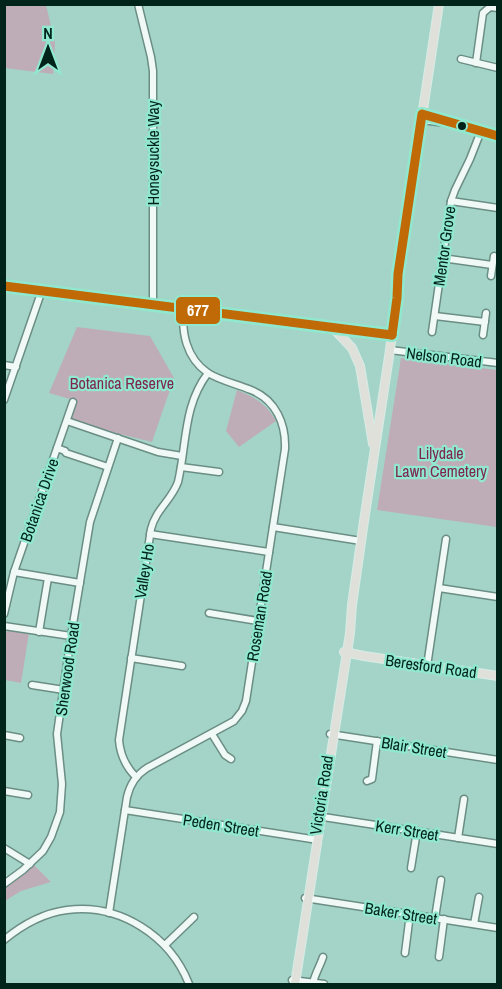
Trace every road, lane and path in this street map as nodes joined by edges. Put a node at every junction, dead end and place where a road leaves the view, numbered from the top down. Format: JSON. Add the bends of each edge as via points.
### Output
{"nodes":[{"id":1,"x":138,"y":4,"type":"edge"},
{"id":2,"x":439,"y":4,"type":"edge"},
{"id":3,"x":487,"y":6,"type":"edge"},
{"id":4,"x":498,"y":8,"type":"edge"},
{"id":5,"x":461,"y":59,"type":"dead end"},
{"id":6,"x":476,"y":63,"type":"junction"},
{"id":7,"x":498,"y":68,"type":"edge"},
{"id":8,"x":424,"y":117,"type":"junction"},
{"id":9,"x":481,"y":130,"type":"junction"},
{"id":10,"x":498,"y":136,"type":"edge"},
{"id":11,"x":451,"y":201,"type":"junction"},
{"id":12,"x":498,"y":208,"type":"edge"},
{"id":13,"x":494,"y":256,"type":"dead end"},
{"id":14,"x":442,"y":258,"type":"junction"},
{"id":15,"x":492,"y":265,"type":"junction"},
{"id":16,"x":491,"y":276,"type":"dead end"},
{"id":17,"x":4,"y":286,"type":"edge"},
{"id":18,"x":42,"y":290,"type":"junction"},
{"id":19,"x":153,"y":304,"type":"junction"},
{"id":20,"x":184,"y":308,"type":"junction"},
{"id":21,"x":486,"y":313,"type":"dead end"},
{"id":22,"x":435,"y":316,"type":"junction"},
{"id":23,"x":485,"y":322,"type":"junction"},
{"id":24,"x":333,"y":327,"type":"junction"},
{"id":25,"x":432,"y":332,"type":"dead end"},
{"id":26,"x":483,"y":334,"type":"dead end"},
{"id":27,"x":392,"y":335,"type":"junction"},
{"id":28,"x":390,"y":350,"type":"junction"},
{"id":29,"x":498,"y":363,"type":"edge"},
{"id":30,"x":4,"y":365,"type":"edge"},
{"id":31,"x":16,"y":367,"type":"junction"},
{"id":32,"x":208,"y":373,"type":"junction"},
{"id":33,"x":4,"y":400,"type":"edge"},
{"id":34,"x":73,"y":402,"type":"dead end"},
{"id":35,"x":67,"y":421,"type":"junction"},
{"id":36,"x":118,"y":438,"type":"junction"},
{"id":37,"x":57,"y":448,"type":"junction"},
{"id":38,"x":183,"y":454,"type":"junction"},
{"id":39,"x":374,"y":454,"type":"junction"},
{"id":40,"x":108,"y":467,"type":"junction"},
{"id":41,"x":181,"y":467,"type":"junction"},
{"id":42,"x":219,"y":472,"type":"dead end"},
{"id":43,"x":273,"y":527,"type":"junction"},
{"id":44,"x":150,"y":534,"type":"junction"},
{"id":45,"x":446,"y":539,"type":"dead end"},
{"id":46,"x":361,"y":541,"type":"junction"},
{"id":47,"x":268,"y":552,"type":"junction"},
{"id":48,"x":14,"y":573,"type":"junction"},
{"id":49,"x":48,"y":578,"type":"junction"},
{"id":50,"x":80,"y":583,"type":"junction"},
{"id":51,"x":439,"y":588,"type":"junction"},
{"id":52,"x":498,"y":597,"type":"edge"},
{"id":53,"x":209,"y":613,"type":"dead end"},
{"id":54,"x":4,"y":614,"type":"edge"},
{"id":55,"x":258,"y":621,"type":"junction"},
{"id":56,"x":4,"y":626,"type":"edge"},
{"id":57,"x":39,"y":632,"type":"junction"},
{"id":58,"x":71,"y":636,"type":"junction"},
{"id":59,"x":345,"y":653,"type":"junction"},
{"id":60,"x":131,"y":658,"type":"junction"},
{"id":61,"x":182,"y":666,"type":"dead end"},
{"id":62,"x":427,"y":666,"type":"junction"},
{"id":63,"x":498,"y":676,"type":"edge"},
{"id":64,"x":32,"y":685,"type":"dead end"},
{"id":65,"x":64,"y":690,"type":"junction"},
{"id":66,"x":212,"y":734,"type":"junction"},
{"id":67,"x":4,"y":735,"type":"edge"},
{"id":68,"x":332,"y":735,"type":"junction"},
{"id":69,"x":20,"y":738,"type":"dead end"},
{"id":70,"x":377,"y":741,"type":"junction"},
{"id":71,"x":231,"y":759,"type":"dead end"},
{"id":72,"x":498,"y":760,"type":"edge"},
{"id":73,"x":135,"y":777,"type":"junction"},
{"id":74,"x":367,"y":782,"type":"dead end"},
{"id":75,"x":4,"y":791,"type":"edge"},
{"id":76,"x":28,"y":795,"type":"dead end"},
{"id":77,"x":464,"y":799,"type":"dead end"},
{"id":78,"x":125,"y":810,"type":"junction"},
{"id":79,"x":319,"y":816,"type":"junction"},
{"id":80,"x":417,"y":831,"type":"junction"},
{"id":81,"x":458,"y":838,"type":"junction"},
{"id":82,"x":316,"y":840,"type":"junction"},
{"id":83,"x":498,"y":844,"type":"edge"},
{"id":84,"x":4,"y":848,"type":"edge"},
{"id":85,"x":30,"y":864,"type":"junction"},
{"id":86,"x":411,"y":868,"type":"dead end"},
{"id":87,"x":441,"y":879,"type":"dead end"},
{"id":88,"x":4,"y":884,"type":"edge"},
{"id":89,"x":479,"y":897,"type":"dead end"},
{"id":90,"x":307,"y":898,"type":"junction"},
{"id":91,"x":109,"y":913,"type":"junction"},
{"id":92,"x":410,"y":914,"type":"junction"},
{"id":93,"x":194,"y":917,"type":"dead end"},
{"id":94,"x":435,"y":918,"type":"junction"},
{"id":95,"x":444,"y":919,"type":"junction"},
{"id":96,"x":474,"y":924,"type":"junction"},
{"id":97,"x":498,"y":928,"type":"edge"},
{"id":98,"x":4,"y":940,"type":"edge"},
{"id":99,"x":165,"y":945,"type":"junction"},
{"id":100,"x":405,"y":953,"type":"dead end"},
{"id":101,"x":322,"y":957,"type":"dead end"},
{"id":102,"x":439,"y":957,"type":"dead end"},
{"id":103,"x":294,"y":982,"type":"edge"},
{"id":104,"x":313,"y":983,"type":"junction"},
{"id":105,"x":189,"y":984,"type":"edge"},
{"id":106,"x":324,"y":984,"type":"edge"}],
"edges":[{"from":1,"to":19,"type":"street","name":"Honeysuckle Way","via":[[153,71]]},
{"from":2,"to":8,"type":"main road","name":"Victoria Road"},
{"from":3,"to":4,"type":"street"},
{"from":3,"to":6,"type":"street"},
{"from":5,"to":6,"type":"street"},
{"from":6,"to":7,"type":"street"},
{"from":8,"to":9,"type":"street"},
{"from":8,"to":27,"type":"main road","name":"Victoria Road"},
{"from":9,"to":10,"type":"street"},
{"from":9,"to":11,"type":"street","name":"Mentor Grove"},
{"from":11,"to":12,"type":"street"},
{"from":11,"to":14,"type":"street","name":"Mentor Grove"},
{"from":13,"to":15,"type":"street"},
{"from":14,"to":15,"type":"street"},
{"from":14,"to":22,"type":"street","name":"Mentor Grove"},
{"from":15,"to":16,"type":"street"},
{"from":17,"to":18,"type":"main road"},
{"from":18,"to":19,"type":"main road"},
{"from":18,"to":31,"type":"street"},
{"from":19,"to":20,"type":"main road"},
{"from":20,"to":24,"type":"main road"},
{"from":20,"to":32,"type":"street","name":"Roseman Road","via":[[186,344]]},
{"from":21,"to":23,"type":"street"},
{"from":22,"to":23,"type":"street"},
{"from":22,"to":25,"type":"street","name":"Mentor Grove"},
{"from":23,"to":26,"type":"street"},
{"from":24,"to":27,"type":"main road"},
{"from":24,"to":39,"type":"main road","via":[[352,349],[360,366]]},
{"from":27,"to":28,"type":"main road","name":"Victoria Road"},
{"from":28,"to":29,"type":"street","name":"Nelson Road"},
{"from":28,"to":39,"type":"main road","name":"Victoria Road"},
{"from":30,"to":31,"type":"street"},
{"from":31,"to":33,"type":"street"},
{"from":32,"to":38,"type":"street","name":"Valley Ho","via":[[192,402]]},
{"from":32,"to":43,"type":"street","name":"Roseman Road","via":[[259,394],[274,407],[283,424],[285,449]]},
{"from":34,"to":35,"type":"street","name":"Botanica Drive"},
{"from":35,"to":36,"type":"street"},
{"from":35,"to":37,"type":"street","name":"Botanica Drive"},
{"from":36,"to":38,"type":"street"},
{"from":36,"to":40,"type":"street","name":"Sherwood Road"},
{"from":37,"to":40,"type":"street"},
{"from":37,"to":48,"type":"street","name":"Botanica Drive"},
{"from":38,"to":41,"type":"street","name":"Valley Ho"},
{"from":39,"to":46,"type":"main road","name":"Victoria Road"},
{"from":40,"to":50,"type":"street","name":"Sherwood Road","via":[[90,522]]},
{"from":41,"to":42,"type":"street"},
{"from":41,"to":44,"type":"street","name":"Valley Ho","via":[[176,488],[156,515]]},
{"from":43,"to":46,"type":"street"},
{"from":43,"to":47,"type":"street","name":"Roseman Road"},
{"from":44,"to":47,"type":"street"},
{"from":44,"to":60,"type":"street","name":"Valley Ho"},
{"from":45,"to":51,"type":"street"},
{"from":46,"to":59,"type":"main road","name":"Victoria Road"},
{"from":47,"to":55,"type":"street","name":"Roseman Road"},
{"from":48,"to":49,"type":"street"},
{"from":48,"to":54,"type":"street","name":"Botanica Drive"},
{"from":49,"to":50,"type":"street"},
{"from":49,"to":57,"type":"street"},
{"from":50,"to":58,"type":"street","name":"Sherwood Road"},
{"from":51,"to":52,"type":"street"},
{"from":51,"to":62,"type":"street"},
{"from":53,"to":55,"type":"street"},
{"from":55,"to":66,"type":"street","name":"Roseman Road","via":[[242,711]]},
{"from":56,"to":57,"type":"street"},
{"from":57,"to":58,"type":"street"},
{"from":58,"to":65,"type":"street","name":"Sherwood Road"},
{"from":59,"to":62,"type":"main road","name":"Beresford Road"},
{"from":59,"to":68,"type":"main road","name":"Victoria Road"},
{"from":60,"to":61,"type":"street"},
{"from":60,"to":73,"type":"street","name":"Valley Ho","via":[[119,740]]},
{"from":62,"to":63,"type":"main road","name":"Beresford Road"},
{"from":64,"to":65,"type":"street"},
{"from":65,"to":85,"type":"street","name":"Sherwood Road","via":[[57,738],[62,784],[60,812],[51,837]]},
{"from":66,"to":71,"type":"street"},
{"from":66,"to":73,"type":"street","name":"Roseman Road"},
{"from":67,"to":69,"type":"street"},
{"from":68,"to":70,"type":"street","name":"Blair Street"},
{"from":68,"to":79,"type":"main road","name":"Victoria Road"},
{"from":70,"to":72,"type":"street","name":"Blair Street"},
{"from":70,"to":74,"type":"street","via":[[372,779]]},
{"from":73,"to":78,"type":"street"},
{"from":75,"to":76,"type":"street"},
{"from":77,"to":81,"type":"street"},
{"from":78,"to":82,"type":"street","name":"Peden Street"},
{"from":78,"to":91,"type":"street"},
{"from":79,"to":80,"type":"street","name":"Kerr Street"},
{"from":79,"to":82,"type":"main road","name":"Victoria Road"},
{"from":80,"to":81,"type":"street","name":"Kerr Street"},
{"from":80,"to":86,"type":"street"},
{"from":81,"to":83,"type":"street","name":"Kerr Street"},
{"from":82,"to":90,"type":"main road","name":"Victoria Road"},
{"from":84,"to":85,"type":"street"},
{"from":85,"to":88,"type":"street","name":"Sherwood Road"},
{"from":87,"to":94,"type":"street"},
{"from":89,"to":96,"type":"street"},
{"from":90,"to":92,"type":"street","name":"Baker Street"},
{"from":90,"to":103,"type":"main road","name":"Victoria Road"},
{"from":91,"to":98,"type":"street","via":[[67,910],[30,923]]},
{"from":91,"to":99,"type":"street","via":[[134,922]]},
{"from":92,"to":94,"type":"street","name":"Baker Street"},
{"from":92,"to":100,"type":"street"},
{"from":93,"to":99,"type":"street"},
{"from":94,"to":95,"type":"street","name":"Baker Street"},
{"from":95,"to":96,"type":"street","name":"Baker Street"},
{"from":95,"to":102,"type":"street"},
{"from":96,"to":97,"type":"street","name":"Baker Street"},
{"from":99,"to":105,"type":"street"},
{"from":101,"to":104,"type":"street"},
{"from":103,"to":104,"type":"street"},
{"from":104,"to":106,"type":"street"}]}
